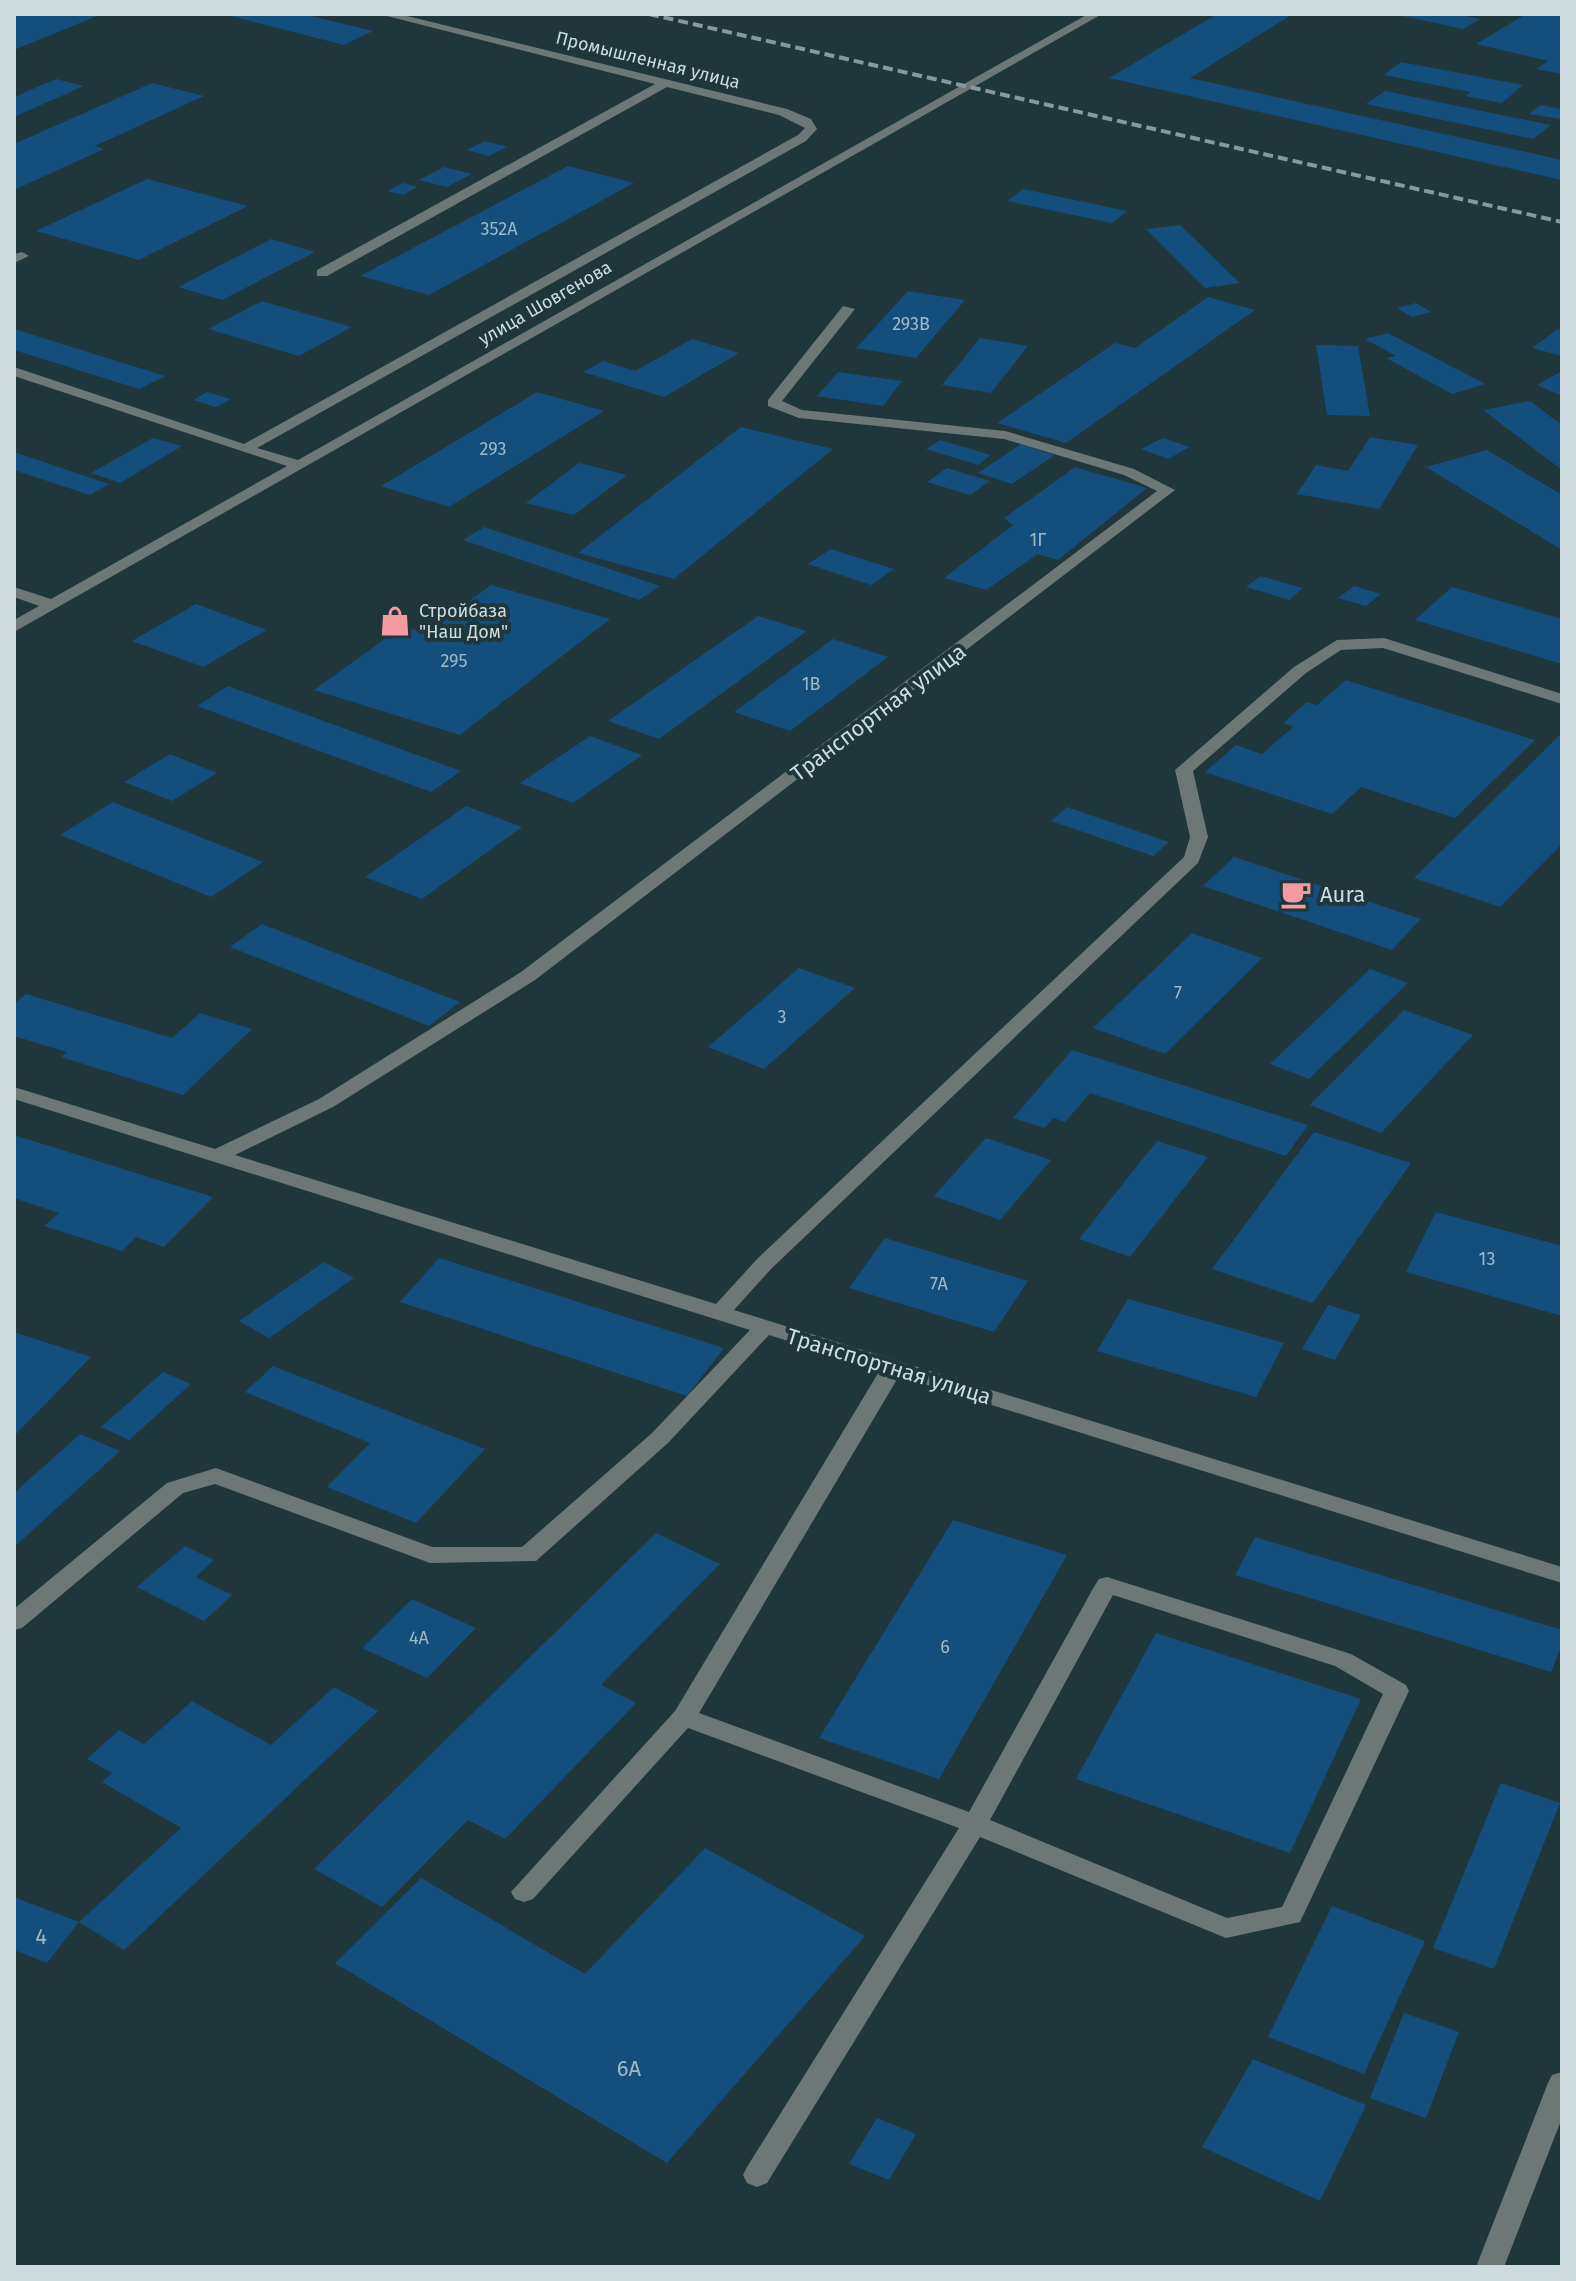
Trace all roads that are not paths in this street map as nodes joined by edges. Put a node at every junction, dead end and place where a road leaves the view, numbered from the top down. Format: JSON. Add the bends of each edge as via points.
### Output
{"nodes":[{"id":1,"x":385,"y":14,"type":"edge"},
{"id":2,"x":1096,"y":14,"type":"edge"},
{"id":3,"x":665,"y":83,"type":"junction"},
{"id":4,"x":322,"y":273,"type":"dead end"},
{"id":5,"x":848,"y":309,"type":"dead end"},
{"id":6,"x":14,"y":371,"type":"edge"},
{"id":7,"x":245,"y":449,"type":"junction"},
{"id":8,"x":299,"y":465,"type":"junction"},
{"id":9,"x":14,"y":592,"type":"edge"},
{"id":10,"x":52,"y":605,"type":"junction"},
{"id":11,"x":14,"y":627,"type":"edge"},
{"id":12,"x":1562,"y":699,"type":"edge"},
{"id":13,"x":14,"y":1093,"type":"edge"},
{"id":14,"x":217,"y":1156,"type":"junction"},
{"id":15,"x":720,"y":1313,"type":"junction"},
{"id":16,"x":765,"y":1327,"type":"junction"},
{"id":17,"x":893,"y":1367,"type":"junction"},
{"id":18,"x":1562,"y":1575,"type":"edge"},
{"id":19,"x":14,"y":1622,"type":"edge"},
{"id":20,"x":684,"y":1717,"type":"junction"},
{"id":21,"x":975,"y":1824,"type":"junction"},
{"id":22,"x":524,"y":1892,"type":"dead end"},
{"id":23,"x":1562,"y":2083,"type":"edge"},
{"id":24,"x":757,"y":2175,"type":"dead end"},
{"id":25,"x":1490,"y":2267,"type":"edge"}],
"edges":[{"from":1,"to":3,"type":"street","name":"Промышленная улица"},
{"from":2,"to":8,"type":"street","name":"улица Шовгенова"},
{"from":3,"to":4,"type":"street"},
{"from":3,"to":7,"type":"street","name":"Промышленная улица","via":[[807,122],[811,129]]},
{"from":5,"to":14,"type":"street","name":"Транспортная улица","via":[[773,403],[799,414],[1005,435],[1129,472],[1168,490],[528,976],[326,1103]]},
{"from":6,"to":7,"type":"street"},
{"from":7,"to":8,"type":"street"},
{"from":8,"to":10,"type":"street","name":"улица Шовгенова"},
{"from":9,"to":10,"type":"street"},
{"from":10,"to":11,"type":"street","name":"улица Шовгенова"},
{"from":12,"to":15,"type":"street","via":[[1384,643],[1337,645],[1300,670],[1184,770],[1199,837],[1192,859],[765,1263]]},
{"from":13,"to":14,"type":"street","name":"Транспортная улица"},
{"from":14,"to":15,"type":"street","name":"Транспортная улица"},
{"from":15,"to":16,"type":"street","name":"Транспортная улица"},
{"from":16,"to":17,"type":"street","name":"Транспортная улица"},
{"from":16,"to":19,"type":"street","via":[[660,1438],[528,1555],[430,1555],[216,1476],[175,1488]]},
{"from":17,"to":18,"type":"street","name":"Транспортная улица"},
{"from":17,"to":20,"type":"street"},
{"from":20,"to":21,"type":"street"},
{"from":20,"to":22,"type":"street"},
{"from":21,"to":21,"type":"street","via":[[1107,1585],[1343,1660],[1397,1691],[1291,1915],[1226,1928]]},
{"from":21,"to":24,"type":"street"},
{"from":23,"to":25,"type":"street"}]}
